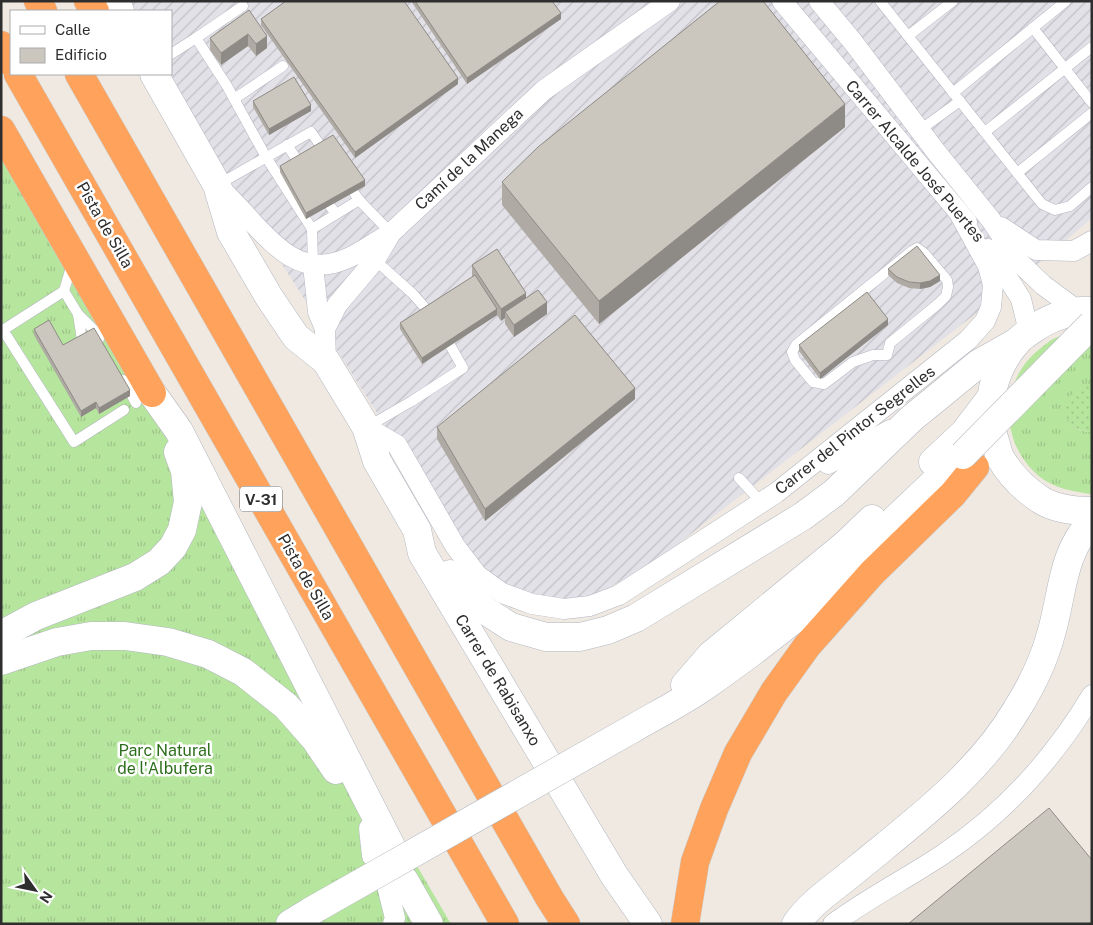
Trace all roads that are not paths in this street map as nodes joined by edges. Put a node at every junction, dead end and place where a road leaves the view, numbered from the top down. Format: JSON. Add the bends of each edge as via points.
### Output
{"nodes":[{"id":1,"x":670,"y":1,"type":"edge"},
{"id":2,"x":782,"y":1,"type":"edge"},
{"id":3,"x":819,"y":1,"type":"edge"},
{"id":4,"x":880,"y":1,"type":"edge"},
{"id":5,"x":953,"y":1,"type":"edge"},
{"id":6,"x":1066,"y":1,"type":"edge"},
{"id":7,"x":242,"y":6,"type":"dead end"},
{"id":8,"x":1033,"y":28,"type":"junction"},
{"id":9,"x":908,"y":36,"type":"junction"},
{"id":10,"x":196,"y":38,"type":"junction"},
{"id":11,"x":1,"y":45,"type":"edge"},
{"id":12,"x":1092,"y":47,"type":"edge"},
{"id":13,"x":172,"y":53,"type":"edge"},
{"id":14,"x":10,"y":60,"type":"edge"},
{"id":15,"x":283,"y":66,"type":"dead end"},
{"id":16,"x":1064,"y":68,"type":"junction"},
{"id":17,"x":19,"y":75,"type":"edge"},
{"id":18,"x":80,"y":75,"type":"edge"},
{"id":19,"x":155,"y":75,"type":"edge"},
{"id":20,"x":956,"y":97,"type":"junction"},
{"id":21,"x":234,"y":99,"type":"junction"},
{"id":22,"x":1092,"y":103,"type":"edge"},
{"id":23,"x":1092,"y":114,"type":"edge"},
{"id":24,"x":1,"y":130,"type":"edge"},
{"id":25,"x":920,"y":130,"type":"junction"},
{"id":26,"x":985,"y":132,"type":"junction"},
{"id":27,"x":287,"y":145,"type":"junction"},
{"id":28,"x":266,"y":157,"type":"junction"},
{"id":29,"x":1018,"y":173,"type":"junction"},
{"id":30,"x":217,"y":185,"type":"junction"},
{"id":31,"x":1092,"y":187,"type":"edge"},
{"id":32,"x":360,"y":200,"type":"junction"},
{"id":33,"x":958,"y":211,"type":"junction"},
{"id":34,"x":336,"y":214,"type":"junction"},
{"id":35,"x":991,"y":220,"type":"junction"},
{"id":36,"x":312,"y":229,"type":"junction"},
{"id":37,"x":390,"y":233,"type":"junction"},
{"id":38,"x":1092,"y":241,"type":"edge"},
{"id":39,"x":74,"y":256,"type":"junction"},
{"id":40,"x":375,"y":260,"type":"junction"},
{"id":41,"x":313,"y":265,"type":"junction"},
{"id":42,"x":64,"y":291,"type":"junction"},
{"id":43,"x":428,"y":311,"type":"edge"},
{"id":44,"x":1088,"y":313,"type":"edge"},
{"id":45,"x":78,"y":314,"type":"junction"},
{"id":46,"x":325,"y":329,"type":"junction"},
{"id":47,"x":1023,"y":337,"type":"junction"},
{"id":48,"x":450,"y":345,"type":"edge"},
{"id":49,"x":104,"y":346,"type":"edge"},
{"id":50,"x":1092,"y":349,"type":"edge"},
{"id":51,"x":887,"y":355,"type":"joint"},
{"id":52,"x":92,"y":356,"type":"edge"},
{"id":53,"x":326,"y":361,"type":"junction"},
{"id":54,"x":118,"y":370,"type":"edge"},
{"id":55,"x":144,"y":398,"type":"junction"},
{"id":56,"x":990,"y":398,"type":"junction"},
{"id":57,"x":912,"y":418,"type":"junction"},
{"id":58,"x":366,"y":427,"type":"junction"},
{"id":59,"x":969,"y":461,"type":"junction"},
{"id":60,"x":739,"y":478,"type":"dead end"},
{"id":61,"x":768,"y":498,"type":"junction"},
{"id":62,"x":1092,"y":512,"type":"edge"},
{"id":63,"x":1092,"y":522,"type":"edge"},
{"id":64,"x":417,"y":530,"type":"junction"},
{"id":65,"x":619,"y":595,"type":"joint"},
{"id":66,"x":36,"y":616,"type":"junction"},
{"id":67,"x":1,"y":620,"type":"edge"},
{"id":68,"x":1,"y":638,"type":"edge"},
{"id":69,"x":1,"y":661,"type":"edge"},
{"id":70,"x":685,"y":685,"type":"junction"},
{"id":71,"x":1092,"y":695,"type":"edge"},
{"id":72,"x":632,"y":729,"type":"junction"},
{"id":73,"x":396,"y":885,"type":"joint"},
{"id":74,"x":685,"y":922,"type":"edge"},
{"id":75,"x":290,"y":924,"type":"edge"},
{"id":76,"x":393,"y":924,"type":"edge"},
{"id":77,"x":429,"y":924,"type":"edge"},
{"id":78,"x":505,"y":924,"type":"edge"},
{"id":79,"x":566,"y":924,"type":"edge"},
{"id":80,"x":648,"y":924,"type":"edge"},
{"id":81,"x":796,"y":924,"type":"edge"},
{"id":82,"x":833,"y":924,"type":"edge"}],
"edges":[{"from":1,"to":37,"type":"street","name":"Camí de la Manega","via":[[544,90]]},
{"from":2,"to":33,"type":"street","name":"Carrer Alcalde José Puertes"},
{"from":3,"to":25,"type":"street","name":"Carrer Alcalde José Puertes"},
{"from":4,"to":9,"type":"lane"},
{"from":5,"to":9,"type":"lane"},
{"from":6,"to":8,"type":"lane"},
{"from":7,"to":10,"type":"lane"},
{"from":8,"to":16,"type":"lane"},
{"from":8,"to":20,"type":"lane"},
{"from":9,"to":20,"type":"lane"},
{"from":10,"to":13,"type":"lane"},
{"from":10,"to":21,"type":"lane"},
{"from":11,"to":14,"type":"highway"},
{"from":12,"to":16,"type":"lane"},
{"from":15,"to":21,"type":"lane"},
{"from":16,"to":22,"type":"lane"},
{"from":16,"to":26,"type":"lane"},
{"from":17,"to":78,"type":"highway","name":"Pista de Silla","number":"V-31"},
{"from":18,"to":79,"type":"highway"},
{"from":19,"to":30,"type":"street"},
{"from":20,"to":25,"type":"lane"},
{"from":20,"to":26,"type":"lane"},
{"from":21,"to":28,"type":"lane"},
{"from":23,"to":29,"type":"lane"},
{"from":24,"to":39,"type":"highway"},
{"from":25,"to":35,"type":"street","name":"Carrer Alcalde José Puertes"},
{"from":26,"to":29,"type":"lane"},
{"from":27,"to":28,"type":"lane"},
{"from":27,"to":32,"type":"lane","via":[[311,132]]},
{"from":27,"to":34,"type":"lane"},
{"from":28,"to":30,"type":"lane"},
{"from":28,"to":36,"type":"lane"},
{"from":29,"to":31,"type":"lane","via":[[1042,204],[1055,210],[1070,206]]},
{"from":30,"to":41,"type":"street","via":[[273,243],[291,257]]},
{"from":30,"to":53,"type":"street","via":[[231,232],[268,297],[296,337]]},
{"from":32,"to":34,"type":"lane"},
{"from":32,"to":37,"type":"lane"},
{"from":33,"to":47,"type":"street","name":"Carrer Alcalde José Puertes","via":[[997,261],[1021,299]]},
{"from":33,"to":61,"type":"street","name":"Carrer del Pintor Segrelles","via":[[988,266],[993,285],[991,306],[985,321],[968,340]]},
{"from":34,"to":36,"type":"lane"},
{"from":35,"to":38,"type":"street","via":[[1036,250],[1074,251]]},
{"from":35,"to":44,"type":"street","name":"Carrer Alcalde José Puertes","via":[[1020,263],[1043,285]]},
{"from":36,"to":41,"type":"lane"},
{"from":37,"to":40,"type":"street","name":"Camí de la Manega"},
{"from":37,"to":41,"type":"street","via":[[352,256],[334,263]]},
{"from":39,"to":42,"type":"lane"},
{"from":39,"to":55,"type":"highway"},
{"from":40,"to":43,"type":"lane"},
{"from":40,"to":46,"type":"street","name":"Camí de la Manega","via":[[337,306]]},
{"from":41,"to":46,"type":"street","via":[[318,312]]},
{"from":42,"to":45,"type":"lane"},
{"from":42,"to":55,"type":"lane","via":[[3,330],[74,442],[122,406]]},
{"from":44,"to":47,"type":"street","via":[[1052,318]]},
{"from":44,"to":59,"type":"street","bridge":true},
{"from":45,"to":49,"type":"lane"},
{"from":45,"to":52,"type":"lane","via":[[82,340]]},
{"from":46,"to":53,"type":"street","name":"Camí de la Manega"},
{"from":47,"to":56,"type":"street","via":[[999,368]]},
{"from":47,"to":57,"type":"street","via":[[978,364]]},
{"from":48,"to":58,"type":"lane","via":[[463,368]]},
{"from":50,"to":59,"type":"street"},
{"from":51,"to":51,"type":"lane","via":[[890,343],[946,296],[947,280],[917,248],[802,340],[792,352],[813,382],[824,384],[853,362],[873,355]]},
{"from":53,"to":58,"type":"street","name":"Carrer de Rabisanxo"},
{"from":54,"to":55,"type":"lane"},
{"from":55,"to":66,"type":"street","via":[[171,434],[186,471],[188,502],[182,530],[173,547],[159,562],[135,577]]},
{"from":55,"to":69,"type":"street","via":[[180,431],[378,845],[334,766],[286,706],[243,672],[208,654],[168,642],[125,636],[91,636],[57,642]]},
{"from":56,"to":62,"type":"street","via":[[991,429],[1000,458],[1018,482],[1042,501],[1071,511]]},
{"from":56,"to":70,"type":"street","via":[[964,433],[846,544],[711,655]]},
{"from":57,"to":61,"type":"street"},
{"from":57,"to":64,"type":"street","via":[[834,493],[803,516],[636,618],[580,637],[546,637],[511,627],[486,611],[462,591]]},
{"from":58,"to":64,"type":"street","name":"Carrer de Rabisanxo","via":[[377,461]]},
{"from":58,"to":65,"type":"street","name":"Carrer de Rabisanxo","via":[[397,446],[455,546],[477,575],[502,593],[532,604],[564,609],[590,606]]},
{"from":59,"to":70,"type":"street","via":[[820,584]]},
{"from":59,"to":72,"type":"street","via":[[946,489],[900,531],[783,629],[704,687]]},
{"from":59,"to":74,"type":"highway","via":[[953,494],[865,580],[807,646],[774,692],[738,753],[714,808],[695,862]]},
{"from":60,"to":61,"type":"lane"},
{"from":61,"to":65,"type":"street","name":"Carrer del Pintor Segrelles"},
{"from":63,"to":81,"type":"street","via":[[1074,545],[1037,674],[999,735],[978,763],[937,803],[814,904]]},
{"from":64,"to":80,"type":"street","name":"Carrer de Rabisanxo","via":[[422,553],[614,875]]},
{"from":66,"to":67,"type":"street"},
{"from":66,"to":68,"type":"street"},
{"from":70,"to":72,"type":"street"},
{"from":71,"to":82,"type":"street","via":[[1036,773],[991,818],[943,854]]},
{"from":72,"to":75,"type":"street","bridge":true},
{"from":73,"to":76,"type":"street"},
{"from":73,"to":77,"type":"street"}]}
